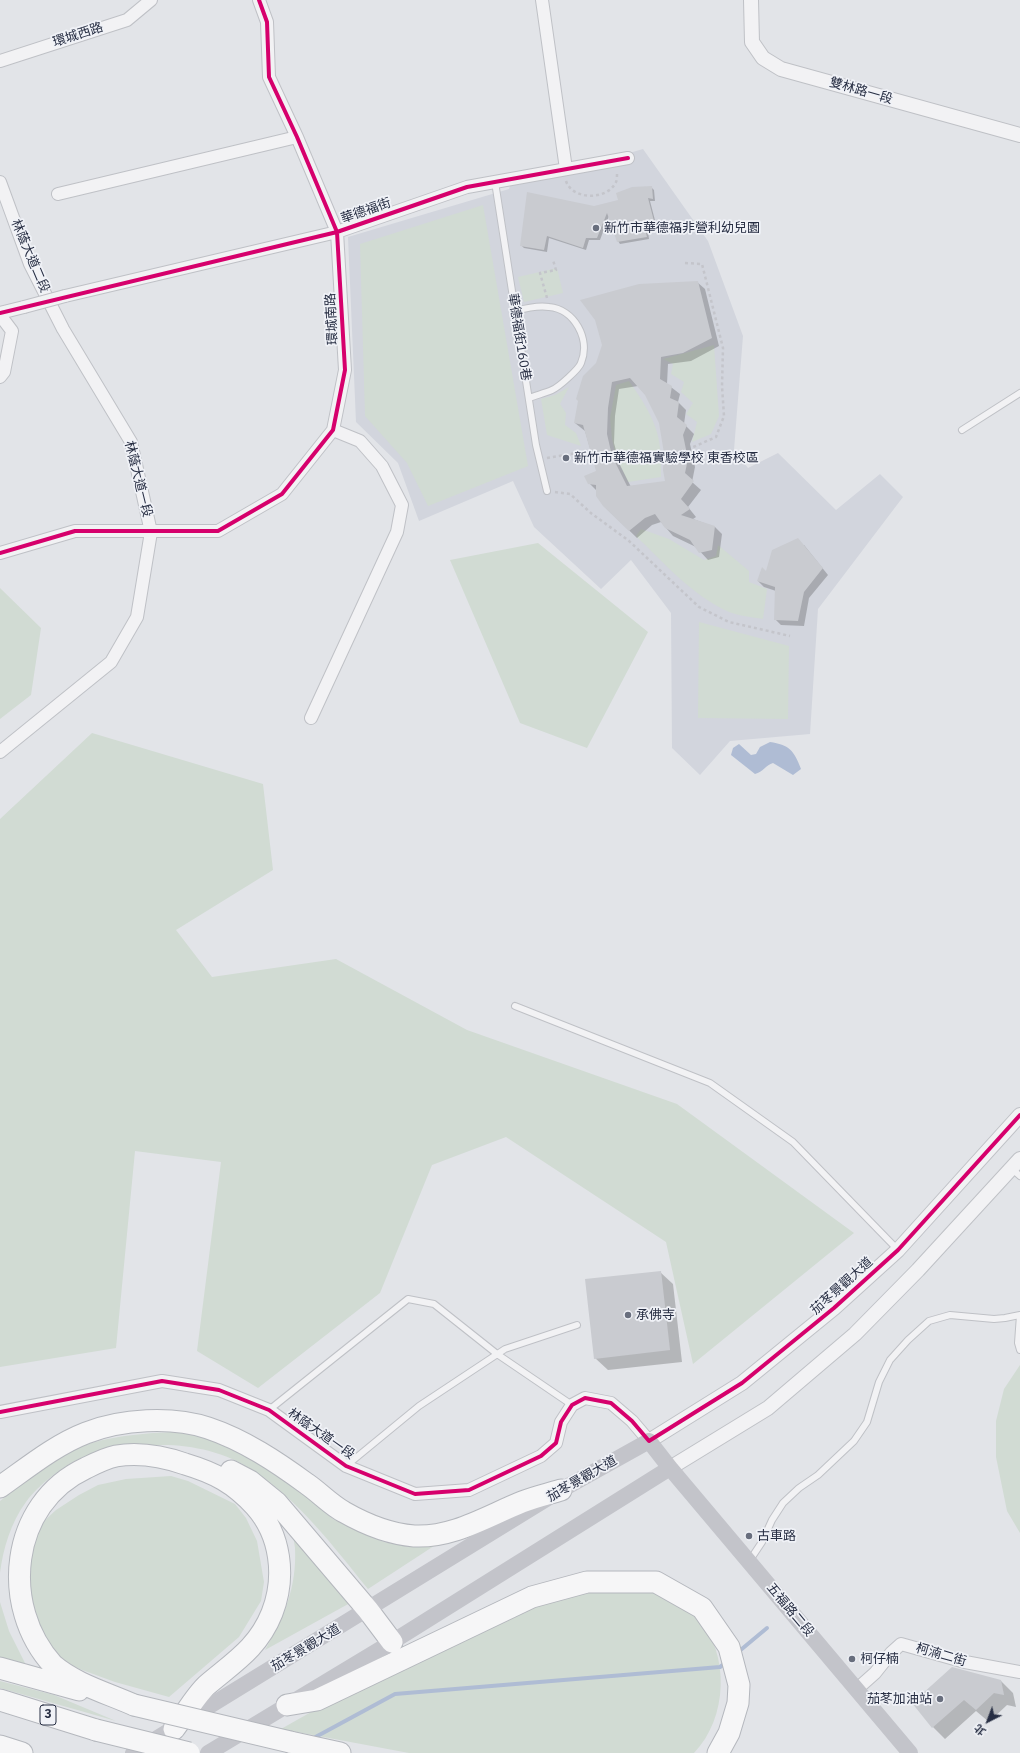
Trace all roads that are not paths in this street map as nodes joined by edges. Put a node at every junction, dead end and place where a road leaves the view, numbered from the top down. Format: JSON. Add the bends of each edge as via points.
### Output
{"nodes":[{"id":1,"x":151,"y":0,"type":"edge"},
{"id":2,"x":259,"y":0,"type":"edge"},
{"id":3,"x":542,"y":0,"type":"edge"},
{"id":4,"x":751,"y":0,"type":"edge"},
{"id":5,"x":0,"y":61,"type":"edge"},
{"id":6,"x":1020,"y":135,"type":"edge"},
{"id":7,"x":297,"y":137,"type":"junction"},
{"id":8,"x":628,"y":158,"type":"dead end"},
{"id":9,"x":566,"y":169,"type":"junction"},
{"id":10,"x":0,"y":182,"type":"edge"},
{"id":11,"x":495,"y":182,"type":"junction"},
{"id":12,"x":58,"y":194,"type":"dead end"},
{"id":13,"x":337,"y":232,"type":"junction"},
{"id":14,"x":515,"y":311,"type":"junction"},
{"id":15,"x":0,"y":314,"type":"edge"},
{"id":16,"x":63,"y":329,"type":"joint"},
{"id":17,"x":0,"y":377,"type":"edge"},
{"id":18,"x":1020,"y":394,"type":"edge"},
{"id":19,"x":529,"y":398,"type":"junction"},
{"id":20,"x":333,"y":430,"type":"junction"},
{"id":21,"x":962,"y":430,"type":"dead end"},
{"id":22,"x":547,"y":491,"type":"road end"},
{"id":23,"x":151,"y":532,"type":"junction"},
{"id":24,"x":0,"y":553,"type":"edge"},
{"id":25,"x":311,"y":718,"type":"dead end"},
{"id":26,"x":0,"y":752,"type":"edge"},
{"id":27,"x":514,"y":1006,"type":"dead end"},
{"id":28,"x":1020,"y":1115,"type":"edge"},
{"id":29,"x":1017,"y":1168,"type":"edge"},
{"id":30,"x":898,"y":1250,"type":"junction"},
{"id":31,"x":1020,"y":1315,"type":"edge"},
{"id":32,"x":577,"y":1325,"type":"dead end"},
{"id":33,"x":1020,"y":1350,"type":"edge"},
{"id":34,"x":497,"y":1354,"type":"junction"},
{"id":35,"x":572,"y":1405,"type":"junction"},
{"id":36,"x":269,"y":1410,"type":"junction"},
{"id":37,"x":0,"y":1412,"type":"edge"},
{"id":38,"x":649,"y":1441,"type":"junction"},
{"id":39,"x":153,"y":1454,"type":"junction"},
{"id":40,"x":346,"y":1466,"type":"junction"},
{"id":41,"x":670,"y":1468,"type":"junction"},
{"id":42,"x":0,"y":1488,"type":"edge"},
{"id":43,"x":561,"y":1490,"type":"junction"},
{"id":44,"x":749,"y":1561,"type":"junction"},
{"id":45,"x":368,"y":1610,"type":"junction"},
{"id":46,"x":392,"y":1642,"type":"junction"},
{"id":47,"x":0,"y":1668,"type":"edge"},
{"id":48,"x":1020,"y":1672,"type":"edge"},
{"id":49,"x":857,"y":1689,"type":"junction"},
{"id":50,"x":0,"y":1700,"type":"edge"},
{"id":51,"x":134,"y":1705,"type":"junction"},
{"id":52,"x":287,"y":1705,"type":"junction"},
{"id":53,"x":174,"y":1729,"type":"junction"},
{"id":54,"x":0,"y":1746,"type":"edge"},
{"id":55,"x":22,"y":1753,"type":"edge"},
{"id":56,"x":133,"y":1753,"type":"edge"},
{"id":57,"x":189,"y":1753,"type":"edge"},
{"id":58,"x":208,"y":1753,"type":"edge"},
{"id":59,"x":340,"y":1753,"type":"edge"},
{"id":60,"x":718,"y":1753,"type":"edge"},
{"id":61,"x":910,"y":1753,"type":"edge"}],
"edges":[{"from":1,"to":5,"type":"street","name":"環城西路","via":[[127,20]]},
{"from":2,"to":7,"type":"street","name":"環城南路","via":[[267,22],[269,77]]},
{"from":3,"to":9,"type":"street"},
{"from":4,"to":6,"type":"street","name":"雙林路一段","via":[[752,42],[763,58],[781,68]]},
{"from":7,"to":12,"type":"street"},
{"from":7,"to":13,"type":"street","name":"環城南路"},
{"from":8,"to":9,"type":"street","name":"華德福街"},
{"from":9,"to":11,"type":"street","name":"華德福街"},
{"from":10,"to":16,"type":"street","name":"林蔭大道二段","via":[[30,264]]},
{"from":11,"to":13,"type":"street","name":"華德福街","via":[[467,187]]},
{"from":11,"to":14,"type":"lane","name":"華德福街160巷"},
{"from":13,"to":15,"type":"street","name":"華德福街","bridge":true,"via":[[65,296]]},
{"from":13,"to":20,"type":"street","name":"環城南路","via":[[344,370]]},
{"from":14,"to":19,"type":"lane","name":"華德福街160巷"},
{"from":14,"to":19,"type":"lane","via":[[550,306],[566,313],[575,320],[584,348],[581,364],[554,389]]},
{"from":15,"to":17,"type":"street","via":[[12,331],[4,372]]},
{"from":16,"to":23,"type":"street","name":"林蔭大道一段","via":[[131,442]]},
{"from":18,"to":21,"type":"lane"},
{"from":19,"to":22,"type":"lane","name":"華德福街160巷"},
{"from":20,"to":23,"type":"street","name":"環城南路","via":[[282,494],[218,531]]},
{"from":20,"to":25,"type":"street","via":[[360,441],[382,466],[402,505],[397,532]]},
{"from":23,"to":24,"type":"street","name":"環城南路","via":[[75,531]]},
{"from":23,"to":26,"type":"street","name":"林蔭大道一段","via":[[137,617],[111,662]]},
{"from":27,"to":30,"type":"lane","via":[[710,1083],[793,1142]]},
{"from":28,"to":30,"type":"street","name":"茄苳景觀大道"},
{"from":29,"to":41,"type":"street","via":[[855,1334],[768,1408]]},
{"from":30,"to":38,"type":"street","name":"茄苳景觀大道","via":[[834,1308],[742,1383]]},
{"from":31,"to":33,"type":"lane"},
{"from":31,"to":44,"type":"lane","via":[[994,1319],[950,1315],[930,1321],[908,1340],[890,1360],[879,1382],[867,1422],[854,1441],[783,1503]]},
{"from":32,"to":34,"type":"lane"},
{"from":34,"to":35,"type":"lane"},
{"from":34,"to":36,"type":"lane","via":[[434,1304],[408,1299]]},
{"from":34,"to":40,"type":"lane","via":[[418,1406]]},
{"from":35,"to":38,"type":"street","via":[[585,1398],[611,1403],[632,1421]]},
{"from":35,"to":40,"type":"street","name":"林蔭大道一段","via":[[561,1422],[556,1443],[541,1456],[469,1490],[415,1494]]},
{"from":36,"to":37,"type":"street","name":"林蔭大道一段","via":[[219,1390],[162,1381]]},
{"from":36,"to":40,"type":"street","name":"林蔭大道一段"},
{"from":38,"to":41,"type":"main road","name":"五福路二段"},
{"from":38,"to":43,"type":"main road","name":"茄苳景觀大道"},
{"from":39,"to":45,"type":"highway","via":[[202,1460],[226,1468],[250,1481],[278,1503]]},
{"from":39,"to":51,"type":"highway","via":[[113,1456],[72,1474],[45,1496],[28,1521],[16,1552],[12,1577],[16,1612],[21,1626],[39,1652],[54,1666],[75,1679]]},
{"from":39,"to":53,"type":"highway","via":[[215,1474],[244,1495],[265,1517],[272,1533],[281,1581],[266,1627],[246,1653],[206,1686]]},
{"from":41,"to":44,"type":"main road","name":"五福路二段"},
{"from":41,"to":46,"type":"main road"},
{"from":42,"to":43,"type":"highway","via":[[48,1454],[86,1433],[125,1422],[168,1421],[207,1427],[247,1445],[344,1512],[368,1524],[414,1536],[437,1535],[460,1529],[523,1501]]},
{"from":43,"to":45,"type":"main road","name":"茄苳景觀大道"},
{"from":44,"to":49,"type":"main road","name":"五福路二段"},
{"from":45,"to":46,"type":"highway"},
{"from":45,"to":53,"type":"main road","name":"茄苳景觀大道"},
{"from":46,"to":52,"type":"main road"},
{"from":47,"to":51,"type":"highway"},
{"from":48,"to":49,"type":"street","name":"柯湳二街","via":[[965,1662],[901,1644]]},
{"from":49,"to":61,"type":"main road","name":"五福路二段"},
{"from":50,"to":57,"type":"highway","number":"3","bridge":true,"via":[[96,1730]]},
{"from":51,"to":59,"type":"highway","bridge":true},
{"from":52,"to":58,"type":"main road"},
{"from":52,"to":60,"type":"highway","via":[[317,1700],[532,1596],[587,1582],[656,1582],[702,1608],[729,1647],[739,1685],[738,1703],[729,1733]]},
{"from":53,"to":56,"type":"main road","name":"茄苳景觀大道"},
{"from":54,"to":55,"type":"highway"}]}
